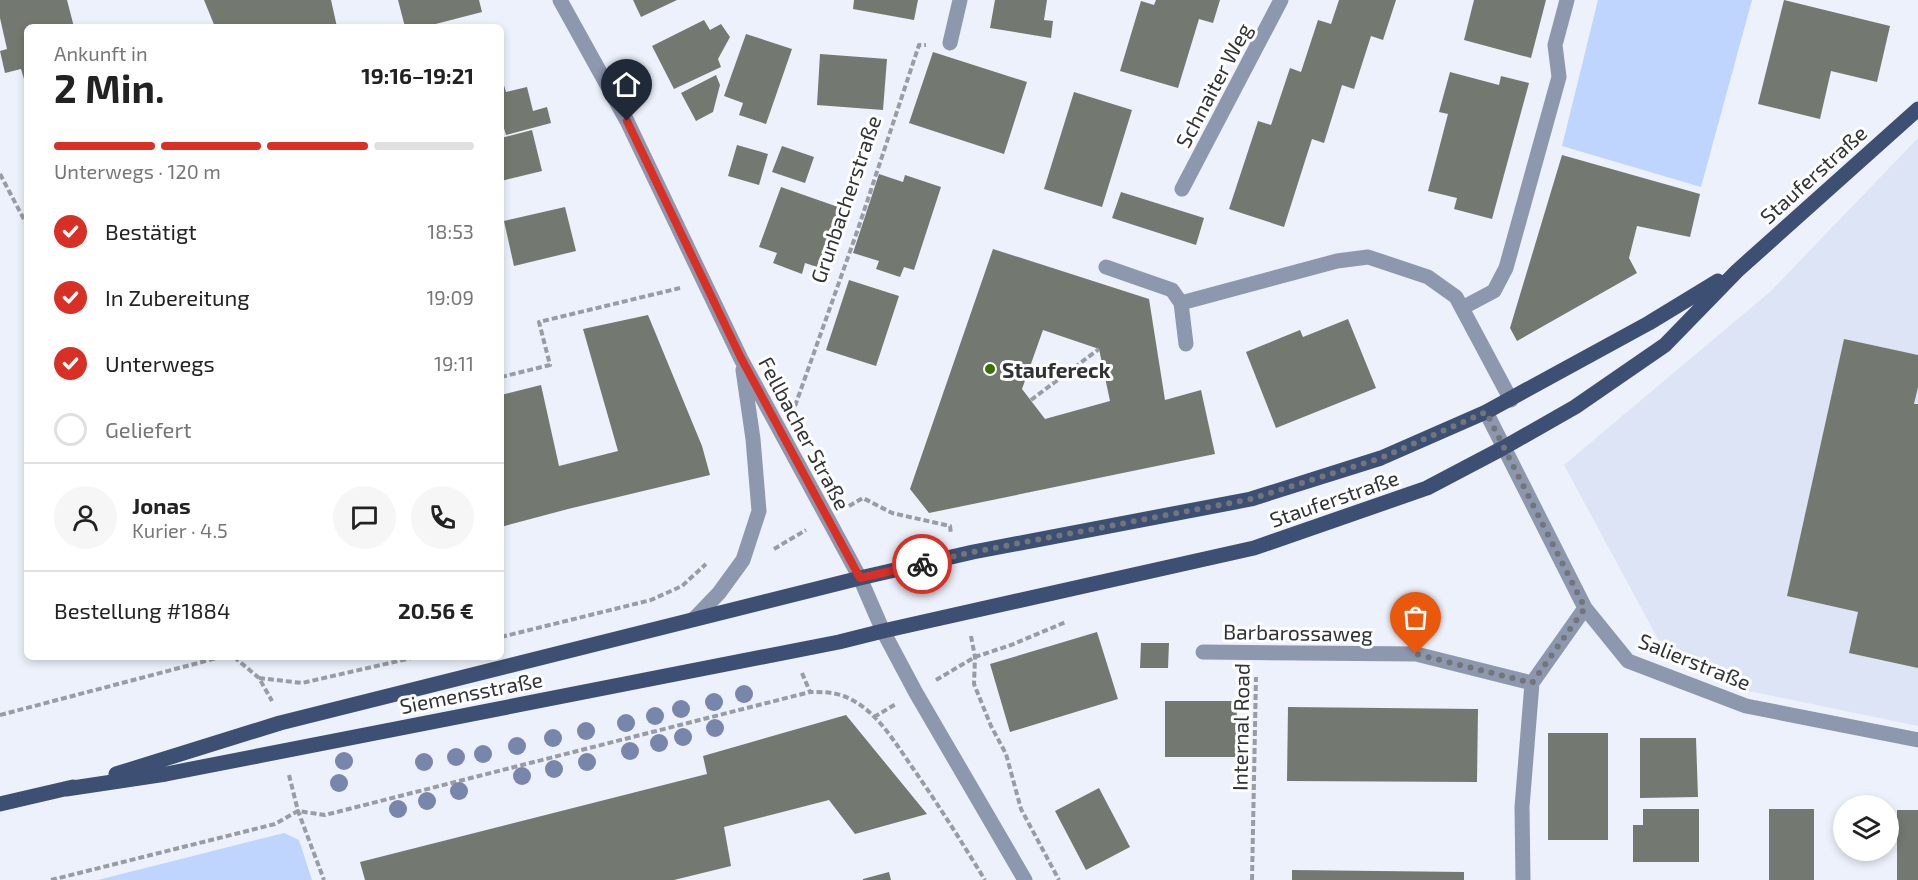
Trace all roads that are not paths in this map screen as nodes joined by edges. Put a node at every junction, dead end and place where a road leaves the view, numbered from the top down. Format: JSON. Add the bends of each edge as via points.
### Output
{"nodes":[{"id":1,"x":560,"y":0,"type":"edge"},
{"id":2,"x":960,"y":0,"type":"edge"},
{"id":3,"x":1281,"y":0,"type":"edge"},
{"id":4,"x":1567,"y":0,"type":"edge"},
{"id":5,"x":950,"y":43,"type":"road end"},
{"id":6,"x":1918,"y":109,"type":"edge"},
{"id":7,"x":1182,"y":189,"type":"dead end"},
{"id":8,"x":1106,"y":267,"type":"dead end"},
{"id":9,"x":1737,"y":271,"type":"junction"},
{"id":10,"x":1181,"y":303,"type":"junction"},
{"id":11,"x":1462,"y":309,"type":"junction"},
{"id":12,"x":1186,"y":344,"type":"dead end"},
{"id":13,"x":741,"y":358,"type":"junction"},
{"id":14,"x":1511,"y":400,"type":"junction"},
{"id":15,"x":1486,"y":412,"type":"junction"},
{"id":16,"x":1503,"y":448,"type":"junction"},
{"id":17,"x":860,"y":578,"type":"junction"},
{"id":18,"x":1585,"y":608,"type":"junction"},
{"id":19,"x":694,"y":619,"type":"junction"},
{"id":20,"x":883,"y":630,"type":"junction"},
{"id":21,"x":1203,"y":652,"type":"dead end"},
{"id":22,"x":1532,"y":683,"type":"junction"},
{"id":23,"x":1918,"y":740,"type":"edge"},
{"id":24,"x":66,"y":789,"type":"junction"},
{"id":25,"x":0,"y":804,"type":"edge"},
{"id":26,"x":1025,"y":880,"type":"edge"},
{"id":27,"x":1522,"y":880,"type":"edge"}],
"edges":[{"from":1,"to":13,"type":"street","name":"Fellbacher Straße","via":[[627,121]]},
{"from":2,"to":5,"type":"street"},
{"from":3,"to":7,"type":"street","name":"Schnaiter Weg"},
{"from":4,"to":11,"type":"street","via":[[1556,45],[1559,76],[1506,268],[1494,291]]},
{"from":6,"to":9,"type":"main road","name":"Stauferstraße"},
{"from":8,"to":10,"type":"street","via":[[1172,290]]},
{"from":9,"to":14,"type":"main road","name":"Stauferstraße"},
{"from":9,"to":16,"type":"main road","name":"Stauferstraße","via":[[1665,345],[1575,407]]},
{"from":10,"to":11,"type":"street","via":[[1337,261],[1368,257],[1428,277],[1456,297]]},
{"from":10,"to":12,"type":"street"},
{"from":11,"to":14,"type":"street"},
{"from":13,"to":17,"type":"street","name":"Fellbacher Straße"},
{"from":13,"to":19,"type":"street","via":[[759,511],[744,560]]},
{"from":14,"to":15,"type":"main road","name":"Stauferstraße"},
{"from":15,"to":16,"type":"street","name":"Salierstraße"},
{"from":15,"to":17,"type":"main road","name":"Stauferstraße","via":[[1381,458],[1251,499],[973,552]]},
{"from":16,"to":18,"type":"street","name":"Salierstraße"},
{"from":16,"to":20,"type":"main road","name":"Stauferstraße","via":[[1426,488],[1254,548]]},
{"from":17,"to":19,"type":"main road","name":"Siemensstraße"},
{"from":17,"to":20,"type":"street","name":"Fellbacher Straße"},
{"from":18,"to":22,"type":"street"},
{"from":18,"to":23,"type":"street","name":"Salierstraße","via":[[1628,661],[1746,706]]},
{"from":19,"to":24,"type":"main road","name":"Siemensstraße","via":[[280,723]]},
{"from":20,"to":24,"type":"main road","name":"Siemensstraße","via":[[775,656],[166,774]]},
{"from":20,"to":26,"type":"street","name":"Fellbacher Straße"},
{"from":21,"to":22,"type":"street","name":"Barbarossaweg","via":[[1416,654]]},
{"from":22,"to":27,"type":"street","via":[[1522,807]]},
{"from":24,"to":25,"type":"main road","name":"Siemensstraße"}]}
